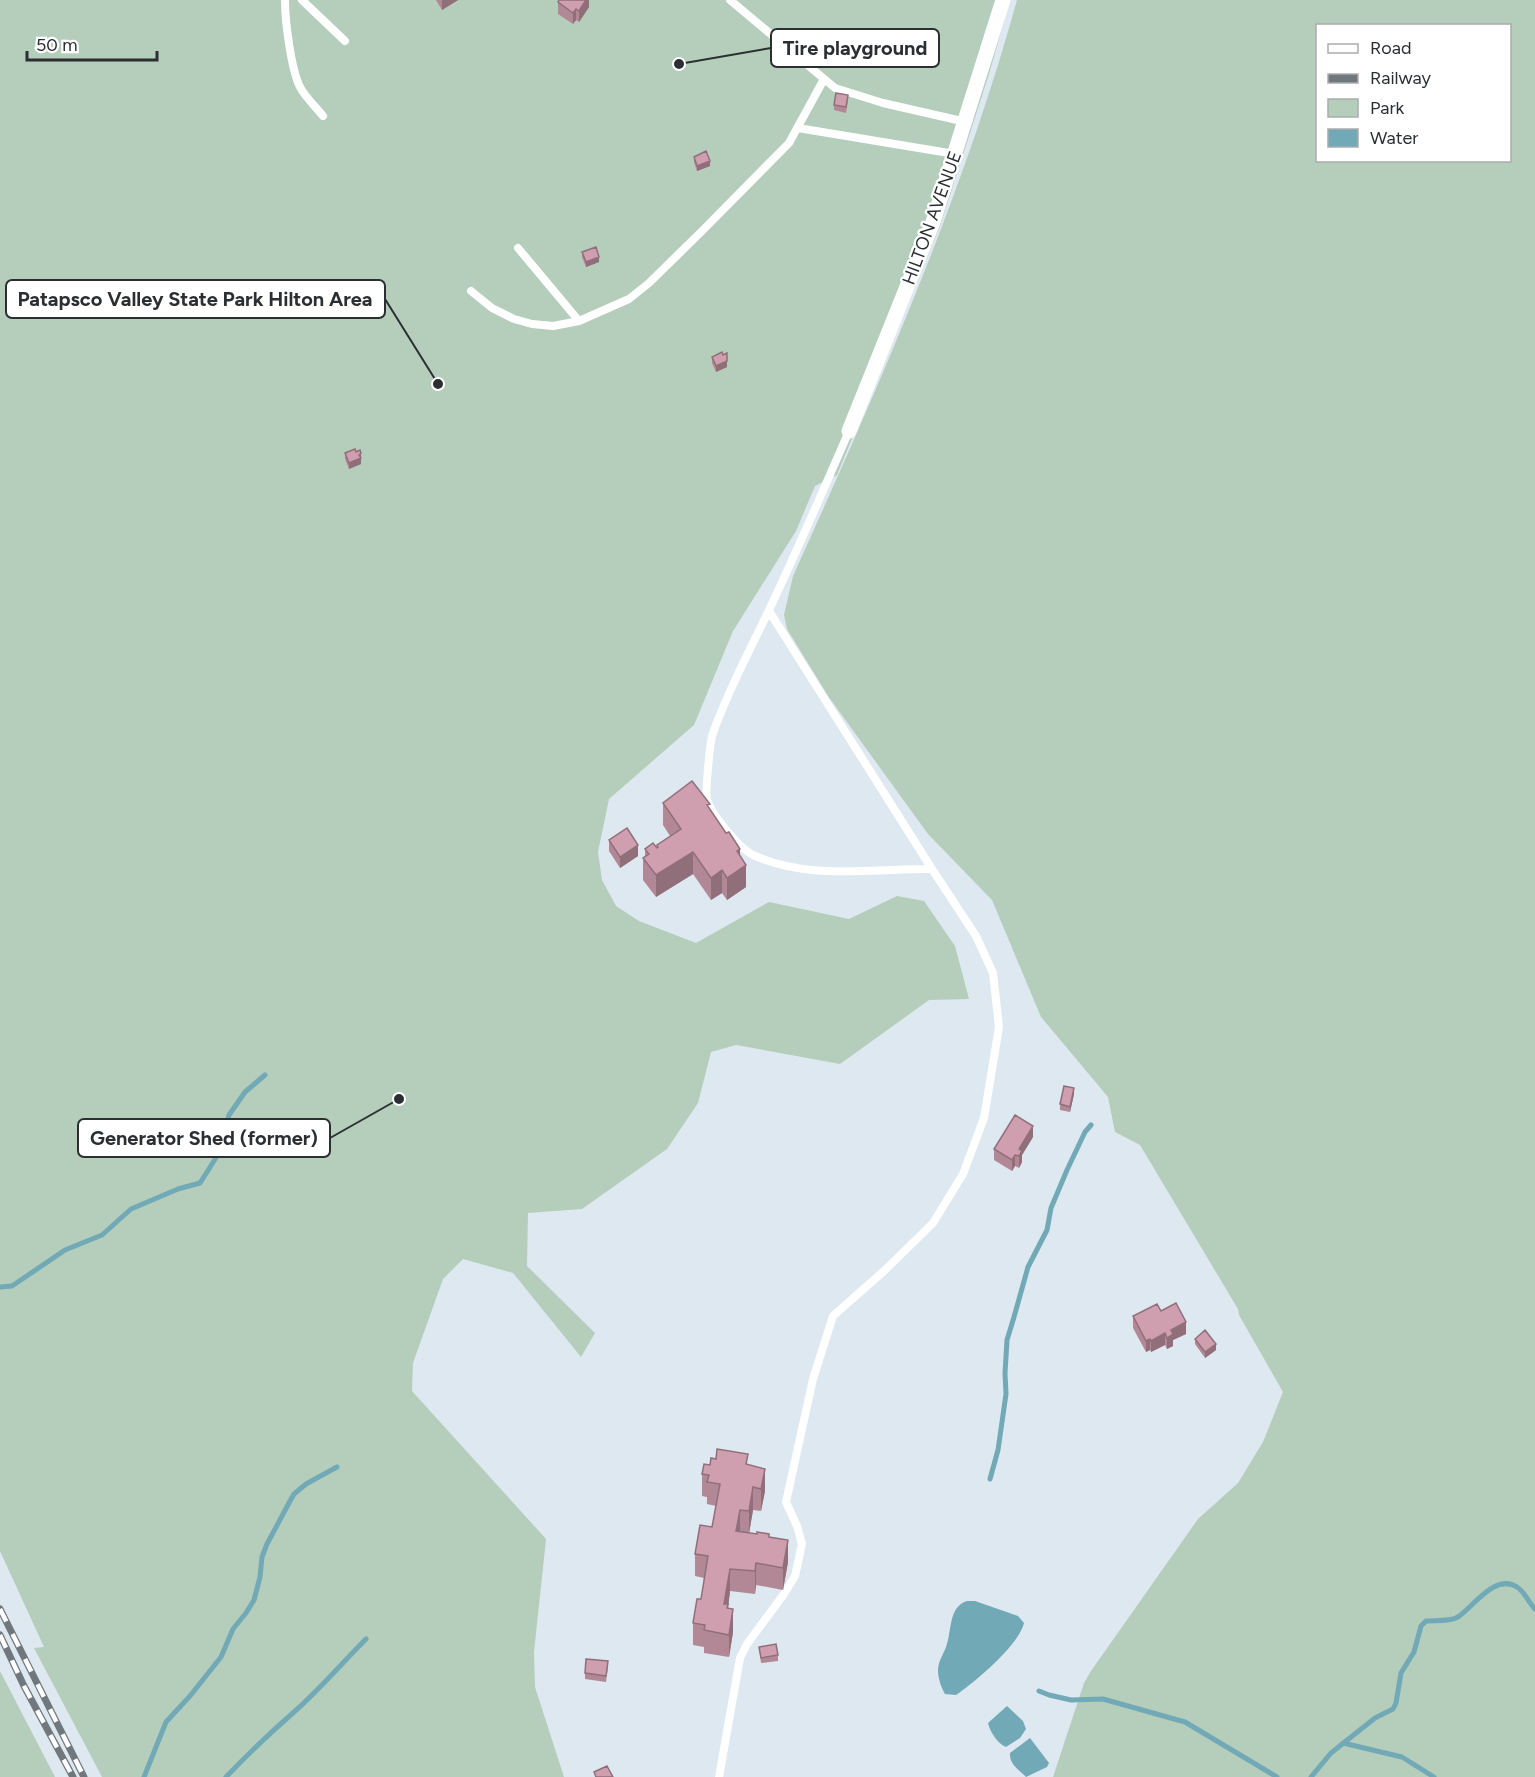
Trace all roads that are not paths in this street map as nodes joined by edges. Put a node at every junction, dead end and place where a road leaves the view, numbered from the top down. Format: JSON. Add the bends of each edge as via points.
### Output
{"nodes":[{"id":1,"x":285,"y":0,"type":"edge"},
{"id":2,"x":302,"y":0,"type":"edge"},
{"id":3,"x":730,"y":0,"type":"edge"},
{"id":4,"x":1003,"y":0,"type":"edge"},
{"id":5,"x":345,"y":41,"type":"dead end"},
{"id":6,"x":824,"y":79,"type":"junction"},
{"id":7,"x":323,"y":116,"type":"dead end"},
{"id":8,"x":966,"y":122,"type":"junction"},
{"id":9,"x":798,"y":128,"type":"junction"},
{"id":10,"x":955,"y":154,"type":"junction"},
{"id":11,"x":518,"y":248,"type":"dead end"},
{"id":12,"x":471,"y":291,"type":"dead end"},
{"id":13,"x":579,"y":321,"type":"junction"},
{"id":14,"x":849,"y":431,"type":"joint"},
{"id":15,"x":769,"y":611,"type":"junction"},
{"id":16,"x":933,"y":868,"type":"junction"},
{"id":17,"x":719,"y":1777,"type":"edge"}],
"edges":[{"from":1,"to":7,"type":"lane","via":[[285,21],[300,88]]},
{"from":2,"to":5,"type":"lane"},
{"from":3,"to":6,"type":"lane"},
{"from":4,"to":8,"type":"street","name":"HILTON AVENUE"},
{"from":6,"to":8,"type":"lane","via":[[853,95]]},
{"from":6,"to":9,"type":"lane"},
{"from":8,"to":10,"type":"street","name":"HILTON AVENUE"},
{"from":9,"to":10,"type":"lane"},
{"from":9,"to":13,"type":"lane","via":[[789,143],[649,283],[629,299]]},
{"from":10,"to":14,"type":"street","name":"HILTON AVENUE","via":[[929,231]]},
{"from":11,"to":13,"type":"lane"},
{"from":12,"to":13,"type":"lane","via":[[514,319],[553,326]]},
{"from":14,"to":15,"type":"lane"},
{"from":15,"to":16,"type":"lane"},
{"from":15,"to":16,"type":"lane","via":[[711,736],[706,799],[722,826],[751,854],[800,868],[834,872]]},
{"from":16,"to":17,"type":"lane","via":[[976,936],[993,973],[999,1027],[984,1118],[963,1174],[933,1223],[833,1316],[813,1379],[786,1502],[802,1544],[795,1576],[740,1658]]}]}
